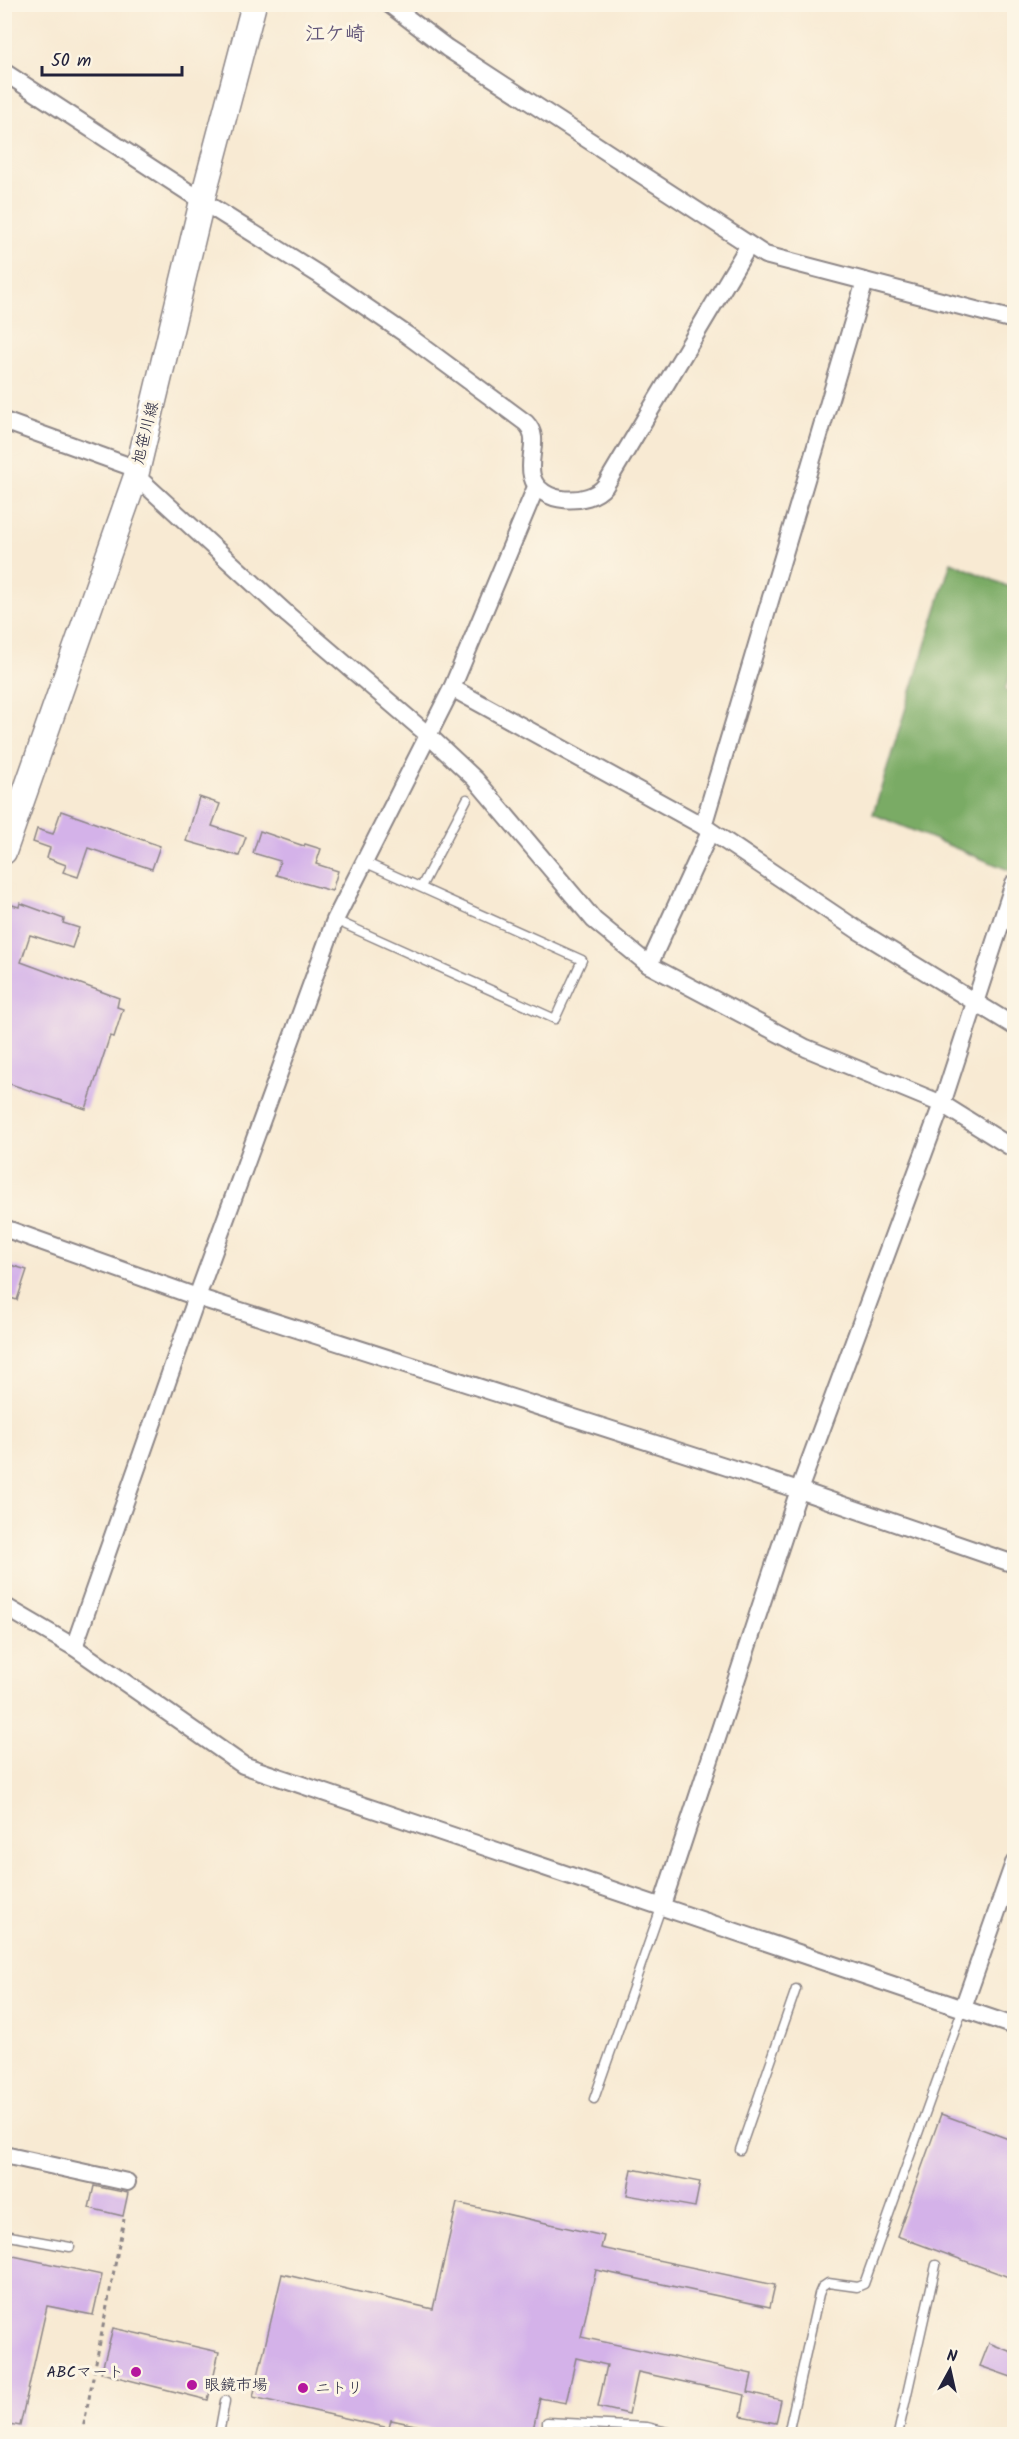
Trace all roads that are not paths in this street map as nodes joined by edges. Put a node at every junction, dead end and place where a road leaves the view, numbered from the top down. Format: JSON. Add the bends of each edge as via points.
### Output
{"nodes":[{"id":1,"x":254,"y":4,"type":"edge"},
{"id":2,"x":389,"y":4,"type":"edge"},
{"id":3,"x":4,"y":72,"type":"edge"},
{"id":4,"x":202,"y":201,"type":"junction"},
{"id":5,"x":749,"y":245,"type":"junction"},
{"id":6,"x":866,"y":281,"type":"junction"},
{"id":7,"x":1014,"y":320,"type":"edge"},
{"id":8,"x":4,"y":421,"type":"edge"},
{"id":9,"x":136,"y":472,"type":"junction"},
{"id":10,"x":536,"y":487,"type":"junction"},
{"id":11,"x":452,"y":688,"type":"junction"},
{"id":12,"x":427,"y":734,"type":"junction"},
{"id":13,"x":467,"y":799,"type":"dead end"},
{"id":14,"x":707,"y":829,"type":"junction"},
{"id":15,"x":6,"y":846,"type":"edge"},
{"id":16,"x":363,"y":861,"type":"junction"},
{"id":17,"x":1014,"y":883,"type":"edge"},
{"id":18,"x":421,"y":887,"type":"junction"},
{"id":19,"x":334,"y":920,"type":"junction"},
{"id":20,"x":649,"y":965,"type":"junction"},
{"id":21,"x":976,"y":1002,"type":"junction"},
{"id":22,"x":1014,"y":1026,"type":"edge"},
{"id":23,"x":942,"y":1104,"type":"junction"},
{"id":24,"x":1014,"y":1149,"type":"edge"},
{"id":25,"x":4,"y":1228,"type":"edge"},
{"id":26,"x":197,"y":1298,"type":"junction"},
{"id":27,"x":799,"y":1490,"type":"junction"},
{"id":28,"x":1014,"y":1564,"type":"edge"},
{"id":29,"x":4,"y":1606,"type":"edge"},
{"id":30,"x":74,"y":1647,"type":"junction"},
{"id":31,"x":1014,"y":1863,"type":"edge"},
{"id":32,"x":663,"y":1905,"type":"junction"},
{"id":33,"x":795,"y":1989,"type":"dead end"},
{"id":34,"x":963,"y":2008,"type":"junction"},
{"id":35,"x":1014,"y":2026,"type":"edge"},
{"id":36,"x":594,"y":2099,"type":"dead end"},
{"id":37,"x":740,"y":2150,"type":"dead end"},
{"id":38,"x":4,"y":2156,"type":"edge"},
{"id":39,"x":127,"y":2182,"type":"dead end"},
{"id":40,"x":4,"y":2235,"type":"edge"},
{"id":41,"x":70,"y":2247,"type":"dead end"},
{"id":42,"x":936,"y":2265,"type":"dead end"},
{"id":43,"x":225,"y":2401,"type":"dead end"},
{"id":44,"x":219,"y":2434,"type":"edge"},
{"id":45,"x":547,"y":2434,"type":"edge"},
{"id":46,"x":676,"y":2434,"type":"edge"},
{"id":47,"x":788,"y":2434,"type":"edge"},
{"id":48,"x":898,"y":2434,"type":"edge"}],
"edges":[{"from":1,"to":4,"type":"main road","name":"旭笹川線"},
{"from":2,"to":5,"type":"street","via":[[447,48]]},
{"from":3,"to":4,"type":"street"},
{"from":4,"to":9,"type":"main road","name":"旭笹川線"},
{"from":4,"to":10,"type":"street","via":[[318,274],[526,423],[534,438],[531,469]]},
{"from":5,"to":6,"type":"street","via":[[765,255]]},
{"from":5,"to":10,"type":"street","via":[[600,492],[567,500]]},
{"from":6,"to":7,"type":"street"},
{"from":6,"to":14,"type":"street"},
{"from":8,"to":9,"type":"street"},
{"from":9,"to":12,"type":"street","via":[[288,615]]},
{"from":9,"to":15,"type":"main road","name":"旭笹川線"},
{"from":10,"to":11,"type":"street"},
{"from":11,"to":12,"type":"street"},
{"from":11,"to":14,"type":"street"},
{"from":12,"to":16,"type":"street"},
{"from":12,"to":20,"type":"street","via":[[475,779],[594,920]]},
{"from":13,"to":18,"type":"lane"},
{"from":14,"to":20,"type":"street"},
{"from":14,"to":21,"type":"street","via":[[859,932]]},
{"from":16,"to":18,"type":"lane"},
{"from":16,"to":19,"type":"street"},
{"from":17,"to":21,"type":"street"},
{"from":18,"to":19,"type":"lane","via":[[582,960],[555,1019]]},
{"from":19,"to":26,"type":"street"},
{"from":20,"to":23,"type":"street","via":[[806,1048]]},
{"from":21,"to":22,"type":"street"},
{"from":21,"to":23,"type":"street"},
{"from":23,"to":24,"type":"street"},
{"from":23,"to":27,"type":"street"},
{"from":25,"to":26,"type":"street"},
{"from":26,"to":27,"type":"street"},
{"from":26,"to":30,"type":"street"},
{"from":27,"to":28,"type":"street"},
{"from":27,"to":32,"type":"street"},
{"from":29,"to":30,"type":"street"},
{"from":30,"to":32,"type":"street","via":[[243,1765]]},
{"from":31,"to":34,"type":"street"},
{"from":32,"to":34,"type":"street"},
{"from":32,"to":36,"type":"lane"},
{"from":33,"to":37,"type":"lane"},
{"from":34,"to":35,"type":"street"},
{"from":34,"to":47,"type":"lane","via":[[864,2284],[857,2287],[828,2283],[819,2294]]},
{"from":38,"to":39,"type":"street"},
{"from":40,"to":41,"type":"lane"},
{"from":42,"to":48,"type":"lane"},
{"from":43,"to":44,"type":"lane"},
{"from":45,"to":46,"type":"lane","via":[[547,2422],[647,2427]]}]}
